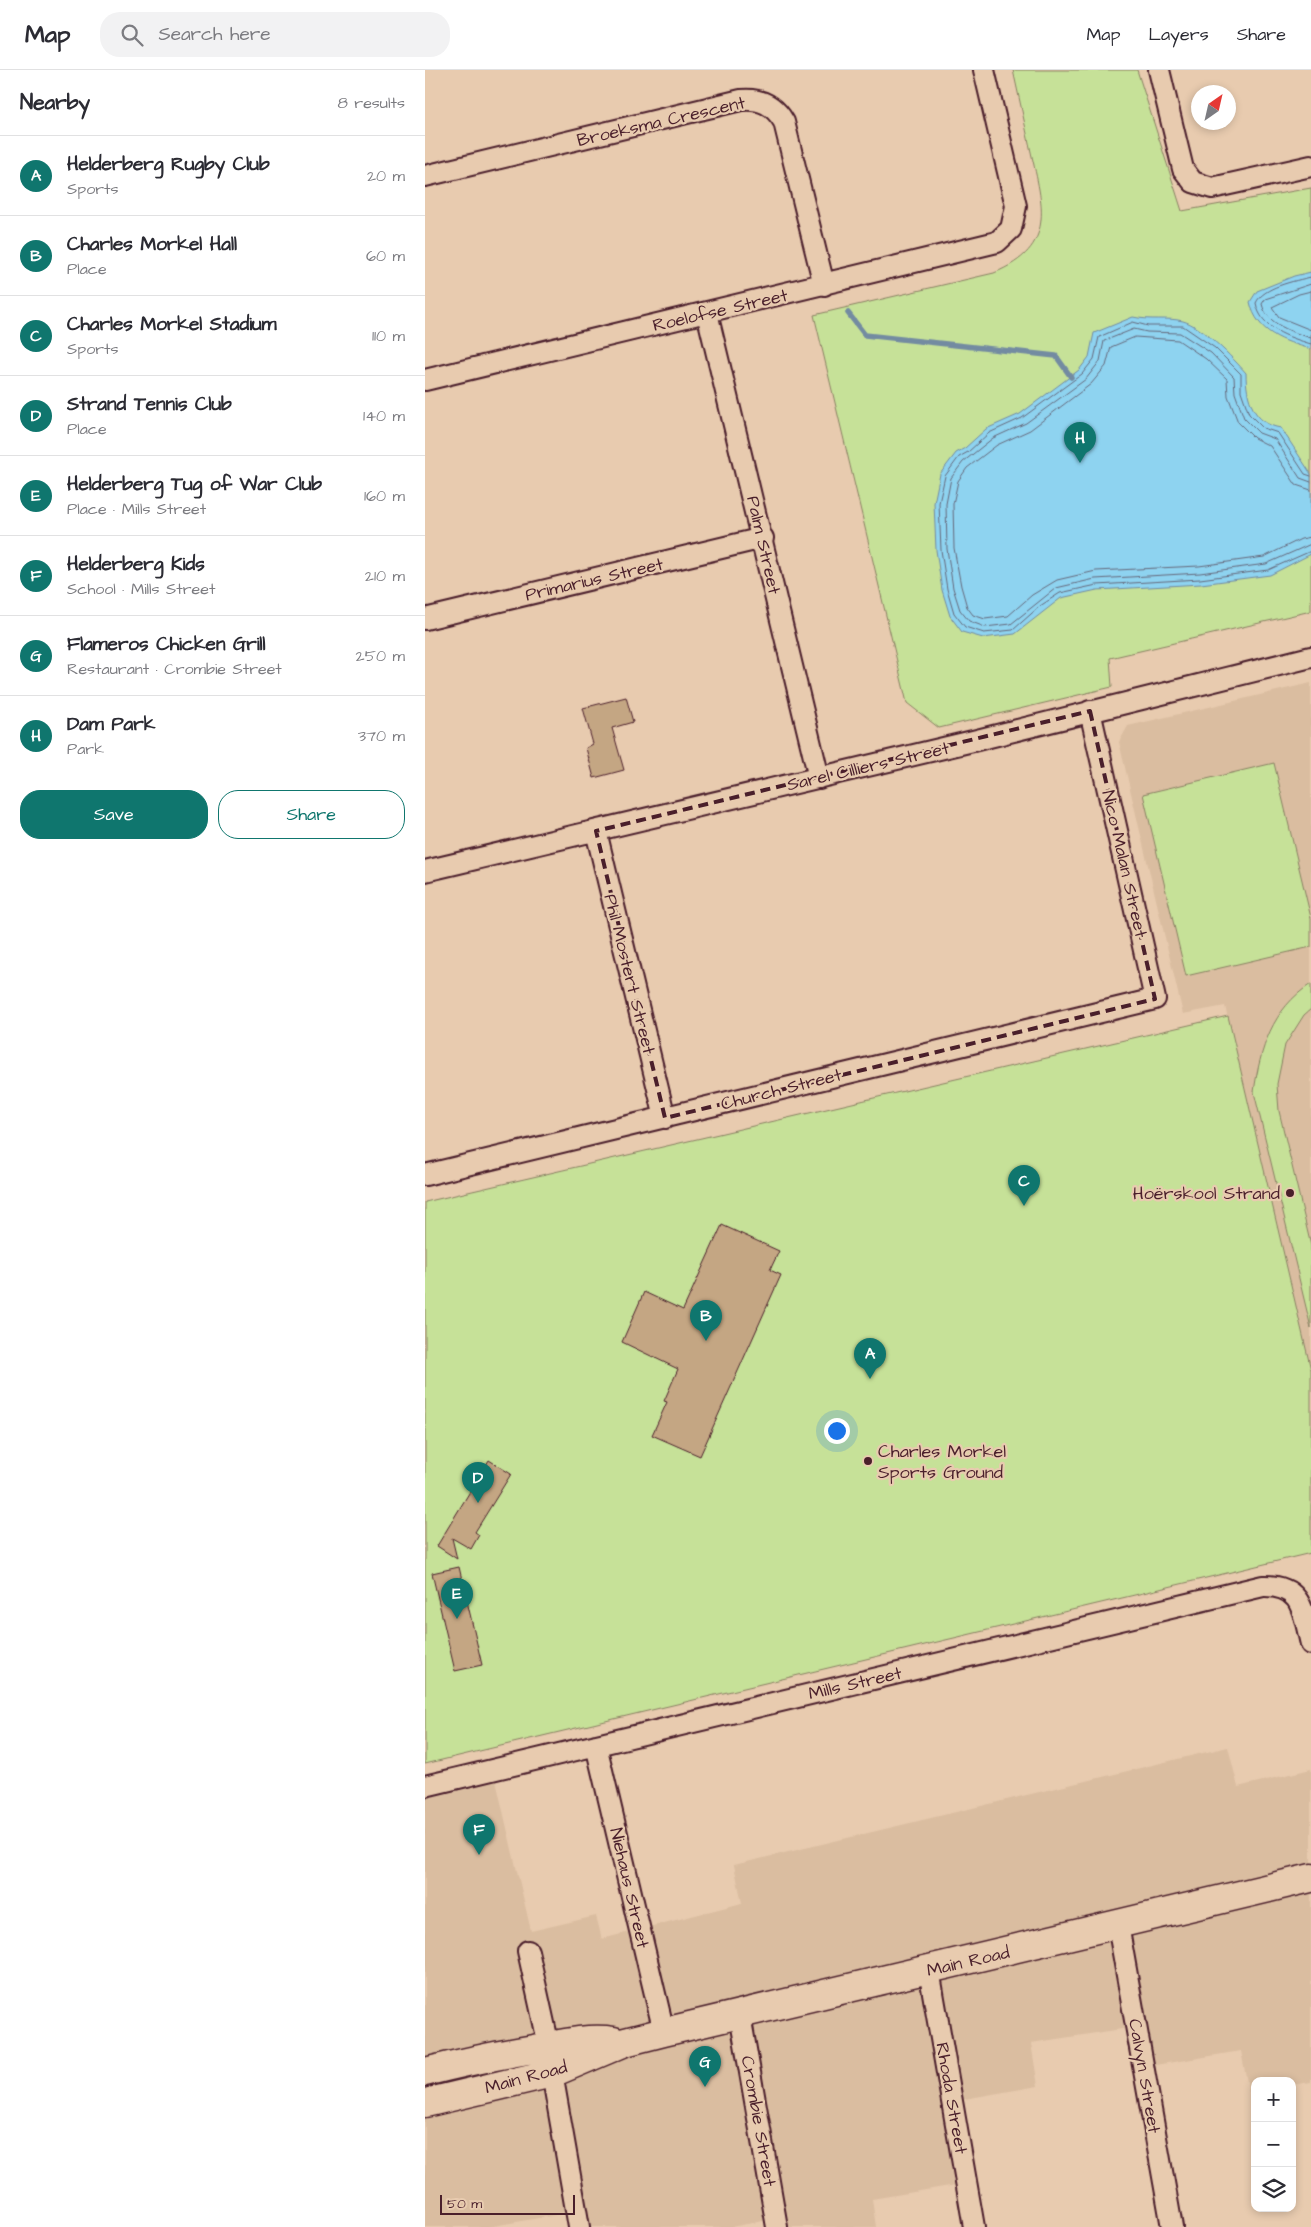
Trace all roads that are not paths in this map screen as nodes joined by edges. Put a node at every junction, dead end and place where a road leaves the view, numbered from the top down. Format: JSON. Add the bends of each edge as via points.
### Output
{"nodes":[{"id":1,"x":984,"y":70,"type":"edge"},
{"id":2,"x":1159,"y":70,"type":"edge"},
{"id":3,"x":1311,"y":166,"type":"edge"},
{"id":4,"x":425,"y":176,"type":"edge"},
{"id":5,"x":824,"y":285,"type":"junction"},
{"id":6,"x":707,"y":313,"type":"junction"},
{"id":7,"x":425,"y":380,"type":"edge"},
{"id":8,"x":763,"y":538,"type":"junction"},
{"id":9,"x":425,"y":619,"type":"edge"},
{"id":10,"x":1311,"y":657,"type":"edge"},
{"id":11,"x":1090,"y":711,"type":"junction"},
{"id":12,"x":819,"y":778,"type":"junction"},
{"id":13,"x":595,"y":831,"type":"junction"},
{"id":14,"x":425,"y":871,"type":"edge"},
{"id":15,"x":1137,"y":1004,"type":"joint"},
{"id":16,"x":665,"y":1118,"type":"junction"},
{"id":17,"x":425,"y":1175,"type":"edge"},
{"id":18,"x":1311,"y":1644,"type":"edge"},
{"id":19,"x":596,"y":1745,"type":"junction"},
{"id":20,"x":425,"y":1786,"type":"edge"},
{"id":21,"x":1310,"y":1882,"type":"edge"},
{"id":22,"x":1118,"y":1925,"type":"junction"},
{"id":23,"x":528,"y":1951,"type":"dead end"},
{"id":24,"x":929,"y":1970,"type":"junction"},
{"id":25,"x":740,"y":2015,"type":"junction"},
{"id":26,"x":664,"y":2032,"type":"junction"},
{"id":27,"x":625,"y":2042,"type":"junction"},
{"id":28,"x":549,"y":2046,"type":"junction"},
{"id":29,"x":425,"y":2072,"type":"edge"},
{"id":30,"x":552,"y":2073,"type":"junction"},
{"id":31,"x":425,"y":2103,"type":"edge"},
{"id":32,"x":579,"y":2227,"type":"edge"},
{"id":33,"x":777,"y":2227,"type":"edge"},
{"id":34,"x":975,"y":2227,"type":"edge"},
{"id":35,"x":1172,"y":2227,"type":"edge"}],
"edges":[{"from":1,"to":5,"type":"street","name":"Roelofse Street","via":[[1016,206],[1011,229],[989,245]]},
{"from":2,"to":3,"type":"street","via":[[1183,169],[1193,182],[1212,188]]},
{"from":4,"to":5,"type":"street","name":"Broeksma Crescent","via":[[741,100],[757,100],[772,106],[784,122]]},
{"from":5,"to":6,"type":"street","name":"Roelofse Street"},
{"from":6,"to":7,"type":"street","name":"Roelofse Street"},
{"from":6,"to":8,"type":"street","name":"Palm Street"},
{"from":8,"to":9,"type":"street","name":"Primarius Street"},
{"from":8,"to":12,"type":"street","name":"Palm Street"},
{"from":10,"to":11,"type":"street","name":"Sarel Cilliers Street"},
{"from":11,"to":12,"type":"street","name":"Sarel Cilliers Street"},
{"from":11,"to":15,"type":"street","name":"Nico Malan Street","via":[[1155,999]]},
{"from":12,"to":13,"type":"street","name":"Sarel Cilliers Street"},
{"from":13,"to":14,"type":"street","name":"Sarel Cilliers Street"},
{"from":13,"to":16,"type":"street","name":"Phil Mostert Street"},
{"from":15,"to":16,"type":"street","name":"Church Street"},
{"from":16,"to":17,"type":"street","name":"Church Street"},
{"from":18,"to":19,"type":"street","name":"Mills Street","via":[[1301,1604],[1295,1596],[1275,1586],[1263,1586]]},
{"from":19,"to":20,"type":"street","name":"Mills Street"},
{"from":19,"to":26,"type":"street","name":"Niehaus Street"},
{"from":21,"to":22,"type":"main road","name":"Main Road"},
{"from":22,"to":24,"type":"main road","name":"Main Road"},
{"from":22,"to":35,"type":"street","name":"Calvyn Street"},
{"from":23,"to":28,"type":"street"},
{"from":24,"to":25,"type":"main road","name":"Main Road"},
{"from":24,"to":34,"type":"street","name":"Rhoda Street"},
{"from":25,"to":26,"type":"main road","name":"Main Road"},
{"from":25,"to":33,"type":"street","name":"Crombie Street"},
{"from":26,"to":27,"type":"main road","name":"Main Road"},
{"from":27,"to":28,"type":"main road","name":"Main Road","via":[[596,2039]]},
{"from":27,"to":30,"type":"main road","name":"Main Road"},
{"from":28,"to":29,"type":"main road","name":"Main Road"},
{"from":30,"to":31,"type":"main road","name":"Main Road"},
{"from":30,"to":32,"type":"street"}]}
